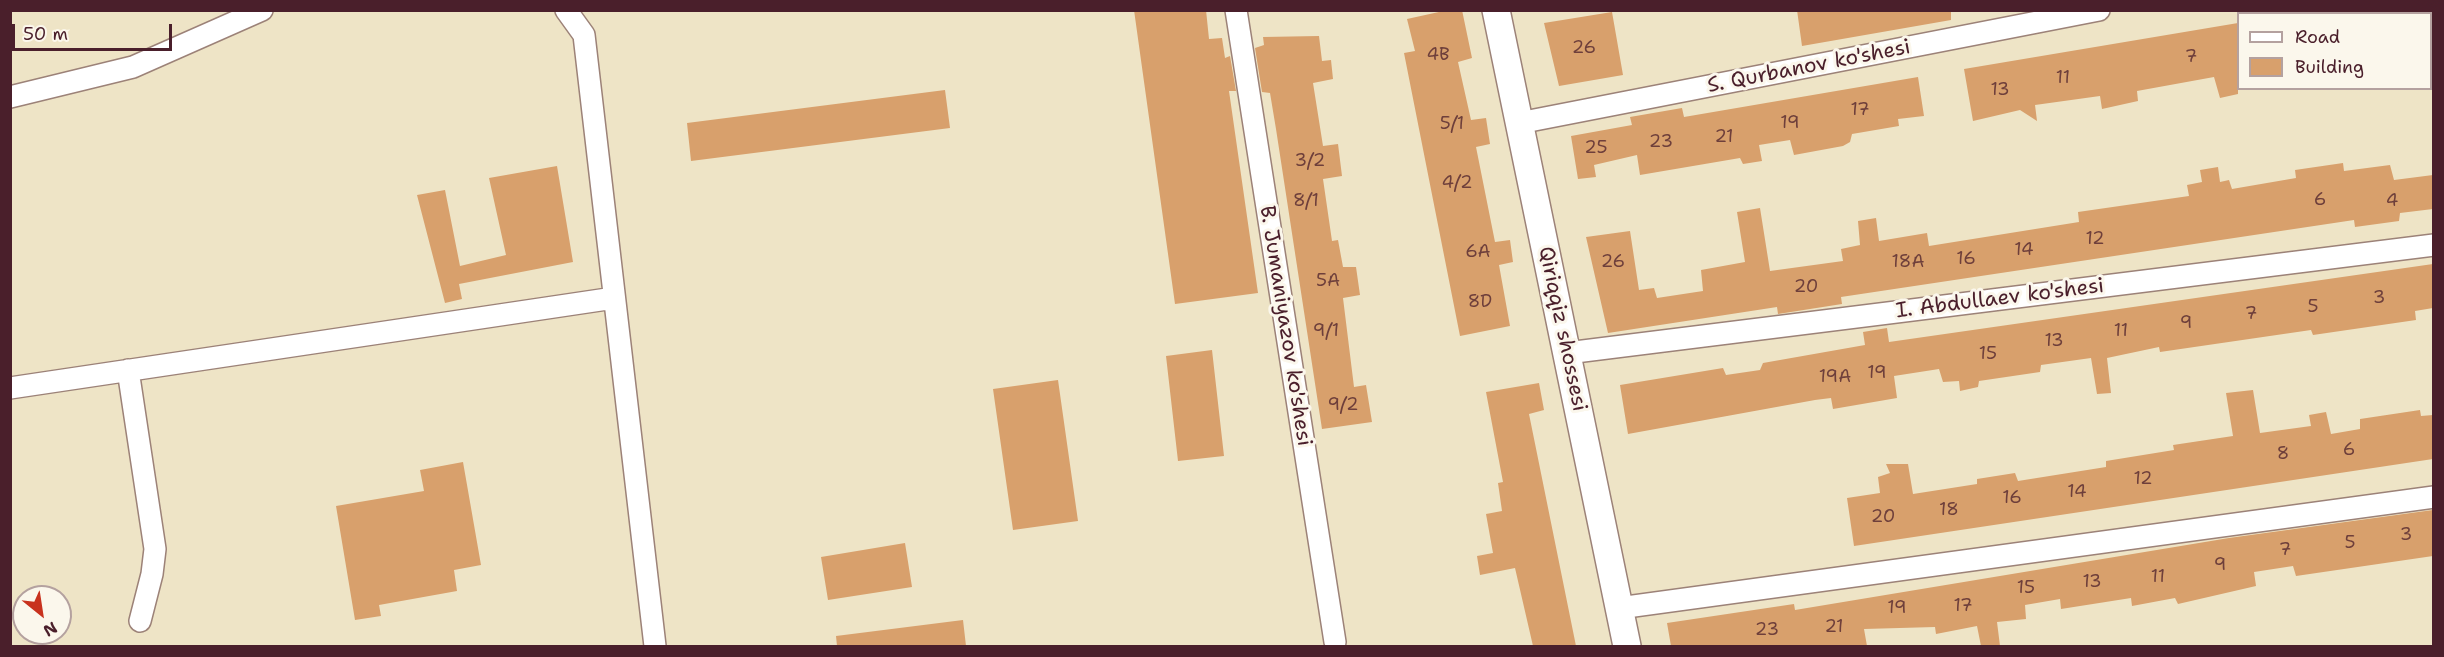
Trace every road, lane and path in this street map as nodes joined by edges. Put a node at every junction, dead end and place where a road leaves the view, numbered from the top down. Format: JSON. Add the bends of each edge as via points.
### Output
{"nodes":[{"id":1,"x":262,"y":10,"type":"edge"},
{"id":2,"x":566,"y":10,"type":"edge"},
{"id":3,"x":1236,"y":10,"type":"edge"},
{"id":4,"x":1496,"y":10,"type":"edge"},
{"id":5,"x":2099,"y":10,"type":"edge"},
{"id":6,"x":10,"y":97,"type":"edge"},
{"id":7,"x":1520,"y":123,"type":"junction"},
{"id":8,"x":2433,"y":244,"type":"edge"},
{"id":9,"x":614,"y":298,"type":"junction"},
{"id":10,"x":1567,"y":353,"type":"junction"},
{"id":11,"x":128,"y":370,"type":"junction"},
{"id":12,"x":10,"y":388,"type":"edge"},
{"id":13,"x":2433,"y":497,"type":"edge"},
{"id":14,"x":1619,"y":608,"type":"junction"},
{"id":15,"x":140,"y":621,"type":"dead end"},
{"id":16,"x":1335,"y":642,"type":"dead end"},
{"id":17,"x":655,"y":646,"type":"edge"},
{"id":18,"x":1627,"y":646,"type":"edge"}],
"edges":[{"from":1,"to":6,"type":"street","via":[[133,67]]},
{"from":2,"to":9,"type":"street","via":[[584,35]]},
{"from":3,"to":16,"type":"street","name":"B. Jumaniyazov ko'shesi"},
{"from":4,"to":7,"type":"main road","name":"Qiriqqiz shossesi"},
{"from":5,"to":7,"type":"street","name":"S. Qurbanov ko'shesi"},
{"from":7,"to":10,"type":"main road","name":"Qiriqqiz shossesi"},
{"from":8,"to":10,"type":"street","name":"I. Abdullaev ko'shesi"},
{"from":9,"to":11,"type":"street"},
{"from":9,"to":17,"type":"street"},
{"from":10,"to":14,"type":"main road","name":"Qiriqqiz shossesi"},
{"from":11,"to":12,"type":"street"},
{"from":11,"to":15,"type":"street","via":[[155,549]]},
{"from":13,"to":14,"type":"street"},
{"from":14,"to":18,"type":"main road","name":"Qiriqqiz shossesi"}]}
